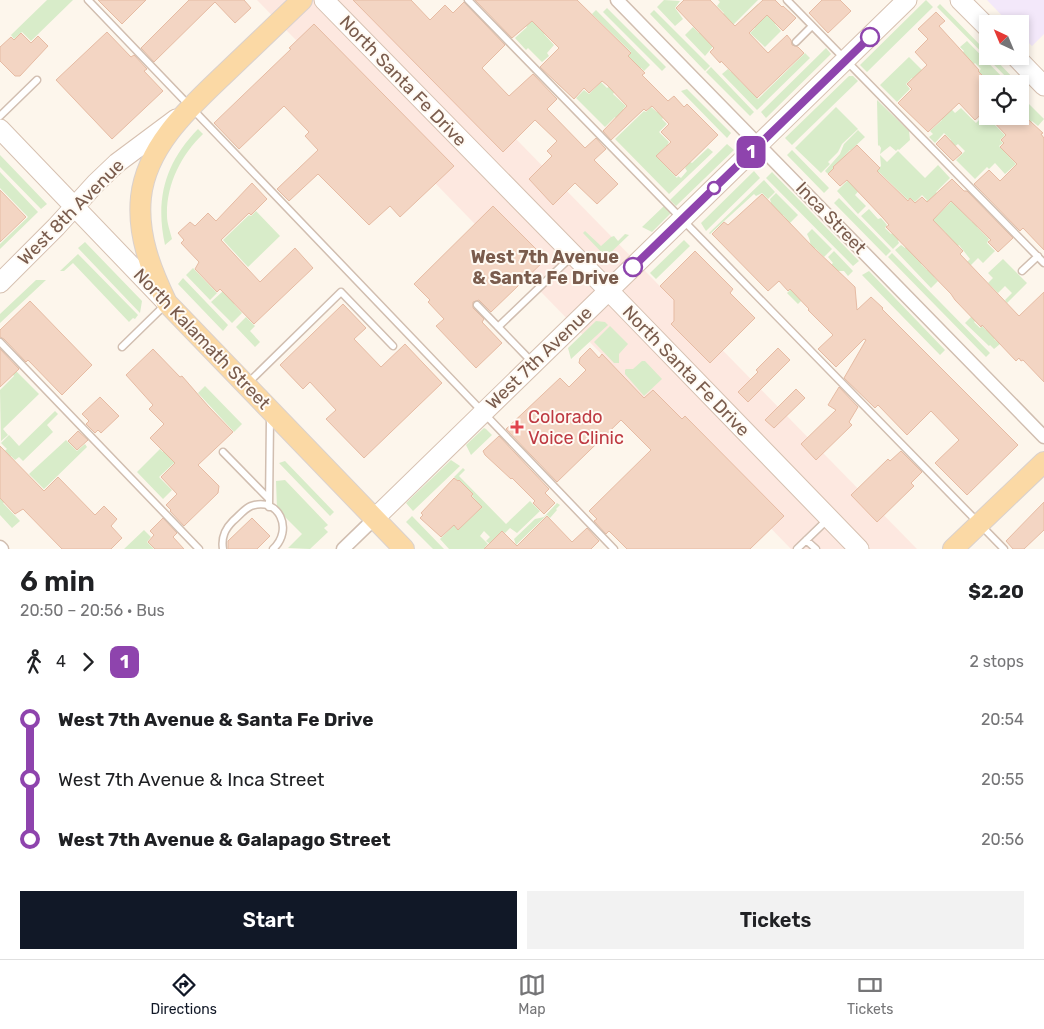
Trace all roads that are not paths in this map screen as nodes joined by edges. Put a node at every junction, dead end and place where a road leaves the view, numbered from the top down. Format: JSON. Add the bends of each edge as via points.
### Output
{"nodes":[{"id":1,"x":88,"y":0,"type":"edge"},
{"id":2,"x":302,"y":0,"type":"edge"},
{"id":3,"x":324,"y":0,"type":"edge"},
{"id":4,"x":468,"y":0,"type":"edge"},
{"id":5,"x":617,"y":0,"type":"edge"},
{"id":6,"x":787,"y":0,"type":"edge"},
{"id":7,"x":907,"y":0,"type":"edge"},
{"id":8,"x":960,"y":0,"type":"edge"},
{"id":9,"x":979,"y":19,"type":"edge"},
{"id":10,"x":812,"y":26,"type":"junction"},
{"id":11,"x":796,"y":42,"type":"dead end"},
{"id":12,"x":846,"y":60,"type":"junction"},
{"id":13,"x":1024,"y":65,"type":"edge"},
{"id":14,"x":38,"y":80,"type":"dead end"},
{"id":15,"x":1044,"y":86,"type":"edge"},
{"id":16,"x":191,"y":107,"type":"junction"},
{"id":17,"x":0,"y":116,"type":"edge"},
{"id":18,"x":0,"y":129,"type":"edge"},
{"id":19,"x":759,"y":145,"type":"junction"},
{"id":20,"x":74,"y":206,"type":"junction"},
{"id":21,"x":682,"y":219,"type":"junction"},
{"id":22,"x":573,"y":254,"type":"junction"},
{"id":23,"x":1038,"y":256,"type":"junction"},
{"id":24,"x":1044,"y":263,"type":"edge"},
{"id":25,"x":1022,"y":271,"type":"dead end"},
{"id":26,"x":0,"y":283,"type":"edge"},
{"id":27,"x":609,"y":290,"type":"junction"},
{"id":28,"x":167,"y":303,"type":"junction"},
{"id":29,"x":477,"y":305,"type":"dead end"},
{"id":30,"x":498,"y":327,"type":"junction"},
{"id":31,"x":0,"y":342,"type":"edge"},
{"id":32,"x":393,"y":346,"type":"dead end"},
{"id":33,"x":122,"y":347,"type":"dead end"},
{"id":34,"x":533,"y":364,"type":"junction"},
{"id":35,"x":245,"y":385,"type":"junction"},
{"id":36,"x":271,"y":411,"type":"junction"},
{"id":37,"x":483,"y":413,"type":"junction"},
{"id":38,"x":1044,"y":437,"type":"edge"},
{"id":39,"x":223,"y":452,"type":"dead end"},
{"id":40,"x":1044,"y":462,"type":"edge"},
{"id":41,"x":269,"y":503,"type":"junction"},
{"id":42,"x":829,"y":518,"type":"junction"},
{"id":43,"x":374,"y":519,"type":"junction"},
{"id":44,"x":980,"y":524,"type":"junction"},
{"id":45,"x":806,"y":540,"type":"junction"},
{"id":46,"x":221,"y":547,"type":"edge"},
{"id":47,"x":199,"y":549,"type":"edge"},
{"id":48,"x":273,"y":549,"type":"edge"},
{"id":49,"x":343,"y":549,"type":"edge"},
{"id":50,"x":404,"y":549,"type":"edge"},
{"id":51,"x":614,"y":549,"type":"edge"},
{"id":52,"x":796,"y":549,"type":"edge"},
{"id":53,"x":816,"y":549,"type":"edge"},
{"id":54,"x":859,"y":549,"type":"edge"},
{"id":55,"x":953,"y":549,"type":"edge"},
{"id":56,"x":1004,"y":549,"type":"edge"}],
"edges":[{"from":1,"to":16,"type":"lane"},
{"from":2,"to":16,"type":"main road","name":"West 8th Avenue"},
{"from":3,"to":22,"type":"main road","name":"North Santa Fe Drive"},
{"from":4,"to":21,"type":"lane"},
{"from":5,"to":19,"type":"street","name":"Inca Street"},
{"from":6,"to":10,"type":"lane"},
{"from":7,"to":12,"type":"main road","name":"West 7th Avenue"},
{"from":8,"to":9,"type":"main road"},
{"from":10,"to":11,"type":"lane"},
{"from":10,"to":12,"type":"lane"},
{"from":12,"to":19,"type":"main road","name":"West 7th Avenue"},
{"from":12,"to":23,"type":"lane"},
{"from":13,"to":15,"type":"main road"},
{"from":14,"to":17,"type":"lane"},
{"from":16,"to":20,"type":"main road","name":"West 8th Avenue","via":[[117,163]]},
{"from":16,"to":28,"type":"main road","name":"West 8th Avenue","via":[[153,158],[141,197],[144,242]]},
{"from":16,"to":37,"type":"lane"},
{"from":18,"to":20,"type":"main road","name":"North Kalamath Street"},
{"from":19,"to":21,"type":"main road","name":"West 7th Avenue"},
{"from":19,"to":38,"type":"street","name":"Inca Street"},
{"from":20,"to":26,"type":"main road","name":"West 8th Avenue"},
{"from":20,"to":28,"type":"main road","name":"North Kalamath Street"},
{"from":21,"to":27,"type":"main road","name":"West 7th Avenue"},
{"from":21,"to":44,"type":"lane"},
{"from":22,"to":27,"type":"main road","name":"North Santa Fe Drive"},
{"from":22,"to":30,"type":"lane"},
{"from":23,"to":24,"type":"lane"},
{"from":23,"to":25,"type":"lane"},
{"from":27,"to":34,"type":"main road","name":"West 7th Avenue"},
{"from":27,"to":42,"type":"main road","name":"North Santa Fe Drive"},
{"from":28,"to":33,"type":"lane"},
{"from":28,"to":35,"type":"main road","name":"North Kalamath Street"},
{"from":29,"to":30,"type":"lane"},
{"from":30,"to":34,"type":"lane"},
{"from":31,"to":47,"type":"lane"},
{"from":32,"to":35,"type":"lane","via":[[341,292]]},
{"from":34,"to":37,"type":"main road","name":"West 7th Avenue"},
{"from":35,"to":36,"type":"main road","name":"North Kalamath Street"},
{"from":36,"to":41,"type":"lane"},
{"from":36,"to":43,"type":"main road","name":"North Kalamath Street"},
{"from":37,"to":43,"type":"main road","name":"West 7th Avenue"},
{"from":37,"to":51,"type":"lane"},
{"from":39,"to":41,"type":"lane"},
{"from":40,"to":44,"type":"main road"},
{"from":41,"to":46,"type":"lane","via":[[246,509],[228,527]]},
{"from":41,"to":48,"type":"lane","via":[[280,515],[284,526],[280,541]]},
{"from":42,"to":45,"type":"lane"},
{"from":42,"to":54,"type":"main road","name":"North Santa Fe Drive"},
{"from":43,"to":49,"type":"street","name":"West 7th Avenue"},
{"from":43,"to":50,"type":"main road","name":"North Kalamath Street"},
{"from":44,"to":55,"type":"main road"},
{"from":44,"to":56,"type":"lane"},
{"from":45,"to":52,"type":"lane"},
{"from":45,"to":53,"type":"lane"}]}
